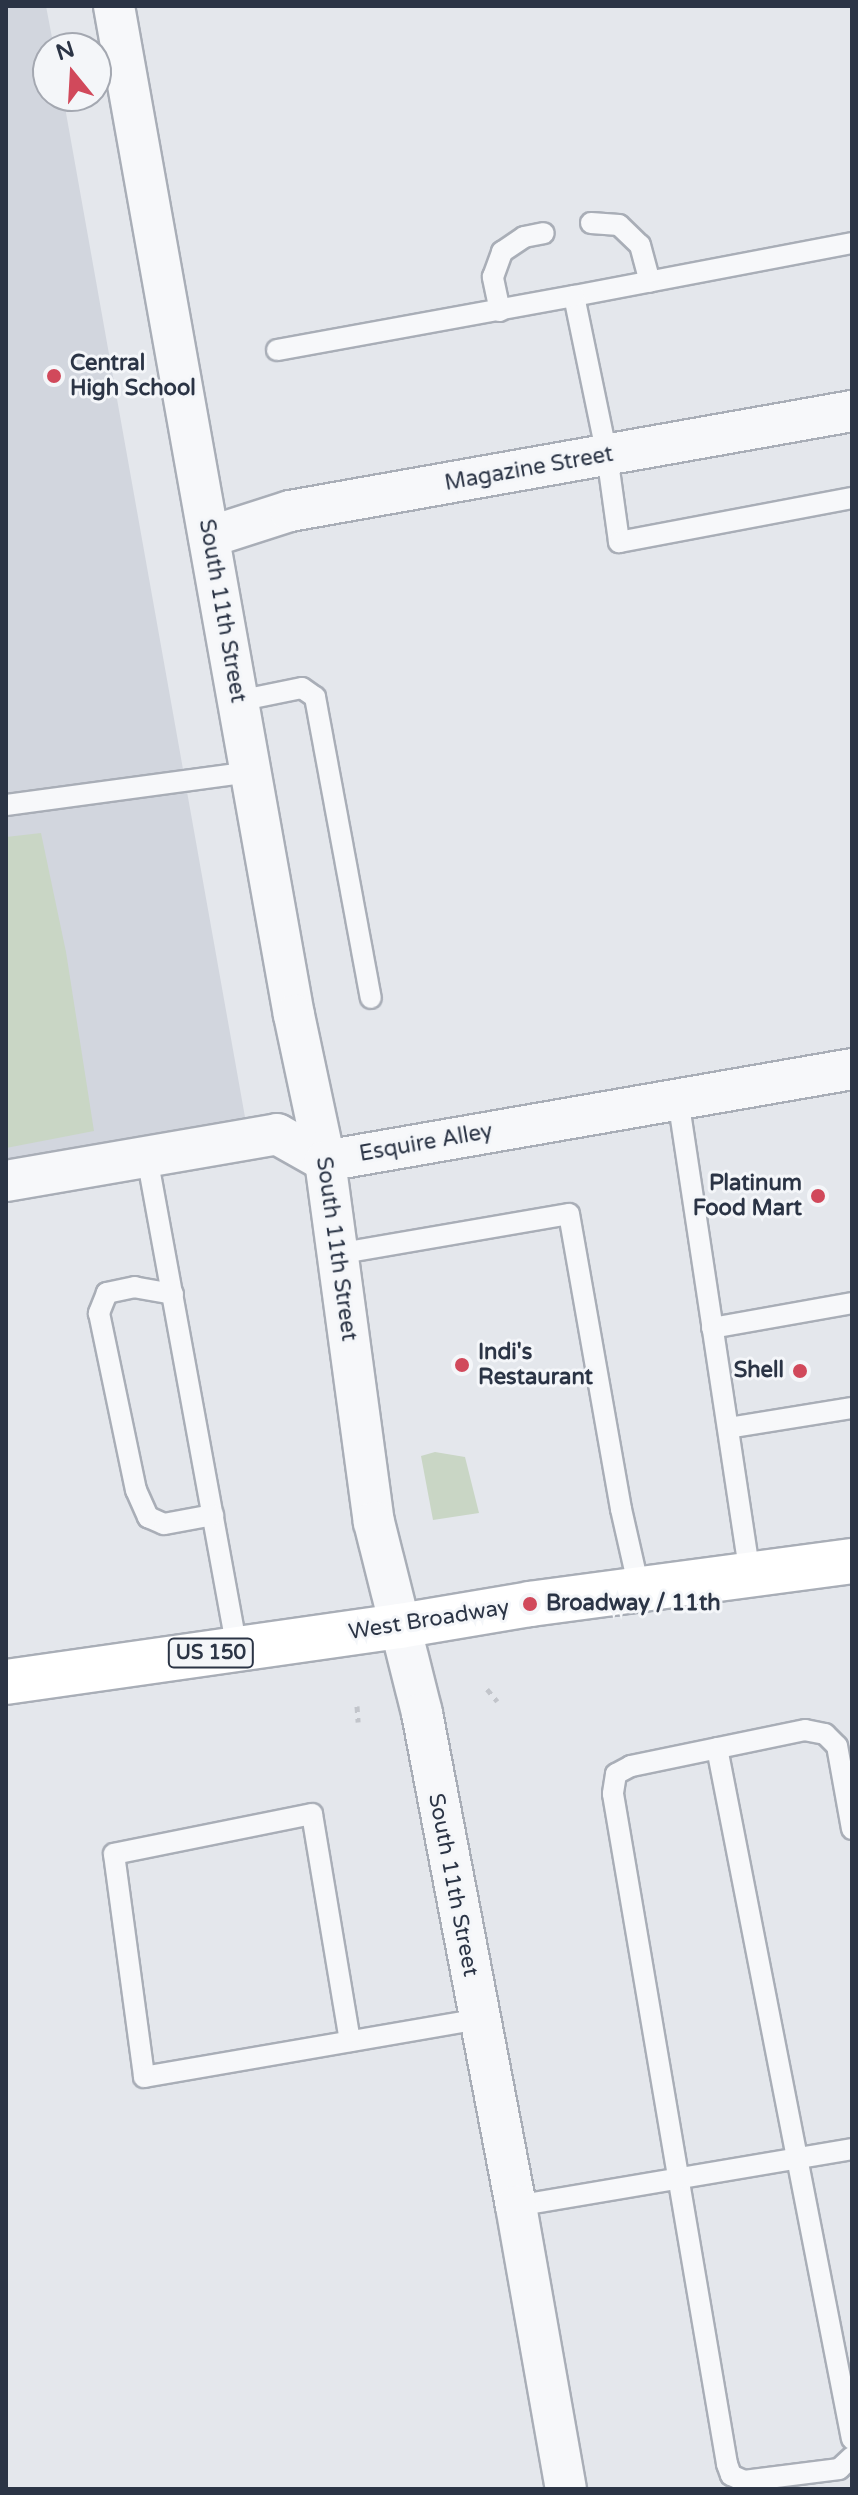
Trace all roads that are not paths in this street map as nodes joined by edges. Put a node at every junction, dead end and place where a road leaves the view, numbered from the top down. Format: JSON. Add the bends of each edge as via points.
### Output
{"nodes":[{"id":1,"x":114,"y":6,"type":"edge"},
{"id":2,"x":591,"y":223,"type":"dead end"},
{"id":3,"x":544,"y":233,"type":"dead end"},
{"id":4,"x":852,"y":243,"type":"edge"},
{"id":5,"x":650,"y":282,"type":"junction"},
{"id":6,"x":574,"y":296,"type":"junction"},
{"id":7,"x":500,"y":311,"type":"junction"},
{"id":8,"x":277,"y":350,"type":"dead end"},
{"id":9,"x":852,"y":411,"type":"edge"},
{"id":10,"x":607,"y":455,"type":"junction"},
{"id":11,"x":852,"y":498,"type":"edge"},
{"id":12,"x":209,"y":537,"type":"junction"},
{"id":13,"x":238,"y":701,"type":"junction"},
{"id":14,"x":251,"y":772,"type":"junction"},
{"id":15,"x":6,"y":805,"type":"edge"},
{"id":16,"x":371,"y":998,"type":"dead end"},
{"id":17,"x":852,"y":1069,"type":"edge"},
{"id":18,"x":678,"y":1099,"type":"junction"},
{"id":19,"x":147,"y":1157,"type":"junction"},
{"id":20,"x":325,"y":1161,"type":"junction"},
{"id":21,"x":6,"y":1181,"type":"edge"},
{"id":22,"x":337,"y":1254,"type":"junction"},
{"id":23,"x":173,"y":1294,"type":"junction"},
{"id":24,"x":852,"y":1303,"type":"edge"},
{"id":25,"x":712,"y":1328,"type":"junction"},
{"id":26,"x":852,"y":1408,"type":"edge"},
{"id":27,"x":728,"y":1428,"type":"junction"},
{"id":28,"x":213,"y":1515,"type":"junction"},
{"id":29,"x":852,"y":1561,"type":"edge"},
{"id":30,"x":750,"y":1574,"type":"junction"},
{"id":31,"x":639,"y":1588,"type":"junction"},
{"id":32,"x":400,"y":1626,"type":"junction"},
{"id":33,"x":237,"y":1649,"type":"junction"},
{"id":34,"x":6,"y":1682,"type":"edge"},
{"id":35,"x":717,"y":1748,"type":"junction"},
{"id":36,"x":852,"y":1829,"type":"edge"},
{"id":37,"x":480,"y":2019,"type":"junction"},
{"id":38,"x":350,"y":2041,"type":"junction"},
{"id":39,"x":852,"y":2149,"type":"edge"},
{"id":40,"x":797,"y":2158,"type":"junction"},
{"id":41,"x":677,"y":2177,"type":"junction"},
{"id":42,"x":516,"y":2206,"type":"junction"},
{"id":43,"x":852,"y":2439,"type":"edge"},
{"id":44,"x":852,"y":2457,"type":"edge"},
{"id":45,"x":566,"y":2489,"type":"edge"}],
"edges":[{"from":1,"to":12,"type":"street","name":"South 11th Street"},
{"from":2,"to":5,"type":"lane","via":[[619,225],[640,245]]},
{"from":3,"to":7,"type":"lane","via":[[524,237],[502,252],[493,277]]},
{"from":4,"to":5,"type":"lane"},
{"from":5,"to":6,"type":"lane"},
{"from":6,"to":7,"type":"lane"},
{"from":6,"to":10,"type":"lane"},
{"from":7,"to":8,"type":"lane"},
{"from":9,"to":10,"type":"street","name":"Magazine Street"},
{"from":10,"to":11,"type":"lane","via":[[619,542]]},
{"from":10,"to":12,"type":"street","name":"Magazine Street","via":[[290,511]]},
{"from":12,"to":13,"type":"street","name":"South 11th Street"},
{"from":13,"to":14,"type":"street","name":"South 11th Street"},
{"from":13,"to":16,"type":"lane","via":[[302,688],[315,697]]},
{"from":14,"to":15,"type":"lane"},
{"from":14,"to":20,"type":"street","name":"South 11th Street"},
{"from":17,"to":18,"type":"street","name":"Esquire Alley"},
{"from":18,"to":20,"type":"street","name":"Esquire Alley"},
{"from":18,"to":25,"type":"lane"},
{"from":19,"to":20,"type":"street","via":[[277,1134]]},
{"from":19,"to":21,"type":"street"},
{"from":19,"to":23,"type":"lane"},
{"from":20,"to":22,"type":"street","name":"South 11th Street"},
{"from":22,"to":31,"type":"lane","via":[[569,1214]]},
{"from":22,"to":32,"type":"street","name":"South 11th Street","via":[[374,1522]]},
{"from":23,"to":28,"type":"lane"},
{"from":23,"to":28,"type":"lane","via":[[135,1287],[107,1293],[99,1313],[136,1490],[148,1517],[164,1524]]},
{"from":24,"to":25,"type":"lane"},
{"from":25,"to":27,"type":"lane"},
{"from":26,"to":27,"type":"lane"},
{"from":27,"to":30,"type":"lane"},
{"from":28,"to":33,"type":"lane"},
{"from":29,"to":30,"type":"main road","name":"West Broadway","number":"US 150"},
{"from":30,"to":31,"type":"main road","name":"West Broadway","number":"US 150"},
{"from":31,"to":32,"type":"main road","name":"West Broadway","number":"US 150"},
{"from":32,"to":33,"type":"main road","name":"West Broadway","number":"US 150"},
{"from":32,"to":37,"type":"street","name":"South 11th Street","via":[[422,1713]]},
{"from":33,"to":34,"type":"main road","name":"West Broadway","number":"US 150"},
{"from":35,"to":36,"type":"lane","via":[[805,1730],[825,1734],[837,1746]]},
{"from":35,"to":40,"type":"lane"},
{"from":35,"to":41,"type":"lane","via":[[631,1766],[616,1774],[613,1794]]},
{"from":37,"to":38,"type":"lane"},
{"from":37,"to":42,"type":"street","name":"South 11th Street"},
{"from":38,"to":38,"type":"lane","via":[[144,2077],[114,1854],[312,1814]]},
{"from":39,"to":40,"type":"lane"},
{"from":40,"to":41,"type":"lane"},
{"from":40,"to":43,"type":"lane"},
{"from":41,"to":42,"type":"lane"},
{"from":41,"to":44,"type":"lane","via":[[731,2475],[744,2481],[839,2469]]},
{"from":42,"to":45,"type":"street","name":"South 11th Street"}]}
